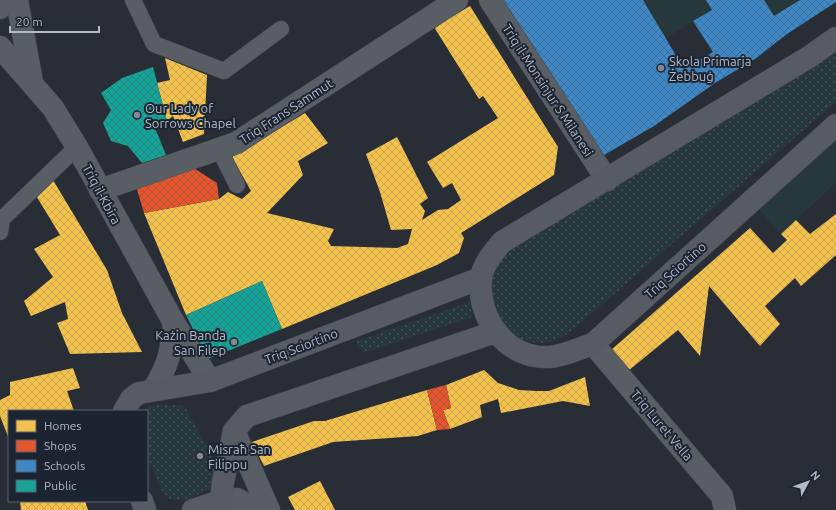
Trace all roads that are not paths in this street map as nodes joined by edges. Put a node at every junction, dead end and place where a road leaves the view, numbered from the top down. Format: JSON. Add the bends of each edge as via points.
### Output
{"nodes":[{"id":1,"x":3,"y":0,"type":"edge"},
{"id":2,"x":17,"y":0,"type":"edge"},
{"id":3,"x":133,"y":0,"type":"edge"},
{"id":4,"x":456,"y":0,"type":"edge"},
{"id":5,"x":490,"y":0,"type":"edge"},
{"id":6,"x":0,"y":8,"type":"edge"},
{"id":7,"x":281,"y":29,"type":"dead end"},
{"id":8,"x":836,"y":38,"type":"edge"},
{"id":9,"x":0,"y":47,"type":"edge"},
{"id":10,"x":32,"y":82,"type":"junction"},
{"id":11,"x":836,"y":125,"type":"edge"},
{"id":12,"x":77,"y":147,"type":"junction"},
{"id":13,"x":219,"y":149,"type":"junction"},
{"id":14,"x":607,"y":180,"type":"junction"},
{"id":15,"x":237,"y":185,"type":"dead end"},
{"id":16,"x":100,"y":190,"type":"junction"},
{"id":17,"x":0,"y":232,"type":"edge"},
{"id":18,"x":481,"y":278,"type":"junction"},
{"id":19,"x":174,"y":323,"type":"junction"},
{"id":20,"x":495,"y":332,"type":"junction"},
{"id":21,"x":593,"y":344,"type":"junction"},
{"id":22,"x":210,"y":381,"type":"junction"},
{"id":23,"x":153,"y":390,"type":"junction"},
{"id":24,"x":125,"y":410,"type":"edge"},
{"id":25,"x":234,"y":431,"type":"junction"},
{"id":26,"x":221,"y":501,"type":"junction"},
{"id":27,"x":193,"y":510,"type":"edge"},
{"id":28,"x":257,"y":510,"type":"edge"},
{"id":29,"x":269,"y":510,"type":"edge"},
{"id":30,"x":725,"y":510,"type":"edge"}],
"edges":[{"from":1,"to":6,"type":"street"},
{"from":2,"to":10,"type":"street","name":"Triq il-Kbira"},
{"from":3,"to":7,"type":"lane","via":[[154,44],[224,71]]},
{"from":4,"to":13,"type":"street","name":"Triq Frans Sammut","via":[[236,143]]},
{"from":5,"to":14,"type":"street","name":"Triq il-Monsinjur S Milanesi"},
{"from":8,"to":14,"type":"street","name":"Triq Sciortino"},
{"from":9,"to":10,"type":"street"},
{"from":10,"to":12,"type":"street","name":"Triq il-Kbira","via":[[53,108]]},
{"from":11,"to":21,"type":"street","name":"Triq Sciortino"},
{"from":12,"to":16,"type":"street","name":"Triq il-Kbira"},
{"from":12,"to":17,"type":"lane","via":[[2,219]]},
{"from":13,"to":15,"type":"lane"},
{"from":13,"to":16,"type":"street","name":"Triq Frans Sammut"},
{"from":14,"to":18,"type":"street","name":"Triq Sciortino","via":[[502,242],[490,257]]},
{"from":16,"to":19,"type":"street","name":"Triq il-Kbira"},
{"from":18,"to":20,"type":"street","name":"Triq Sciortino","via":[[484,312]]},
{"from":18,"to":22,"type":"street","name":"Triq Sciortino"},
{"from":19,"to":22,"type":"street","name":"Triq il-Kbira"},
{"from":19,"to":23,"type":"street","via":[[170,354]]},
{"from":20,"to":21,"type":"street","name":"Triq Sciortino","via":[[508,344],[527,354],[548,357]]},
{"from":20,"to":25,"type":"street","via":[[247,416]]},
{"from":21,"to":30,"type":"street","name":"Triq Luret Vella","via":[[722,496]]},
{"from":22,"to":23,"type":"street","name":"Triq Sciortino"},
{"from":23,"to":24,"type":"street","name":"Triq Sciortino","via":[[131,399]]},
{"from":25,"to":26,"type":"street"},
{"from":25,"to":29,"type":"street"},
{"from":26,"to":27,"type":"street"},
{"from":26,"to":28,"type":"street","via":[[237,499]]}]}
